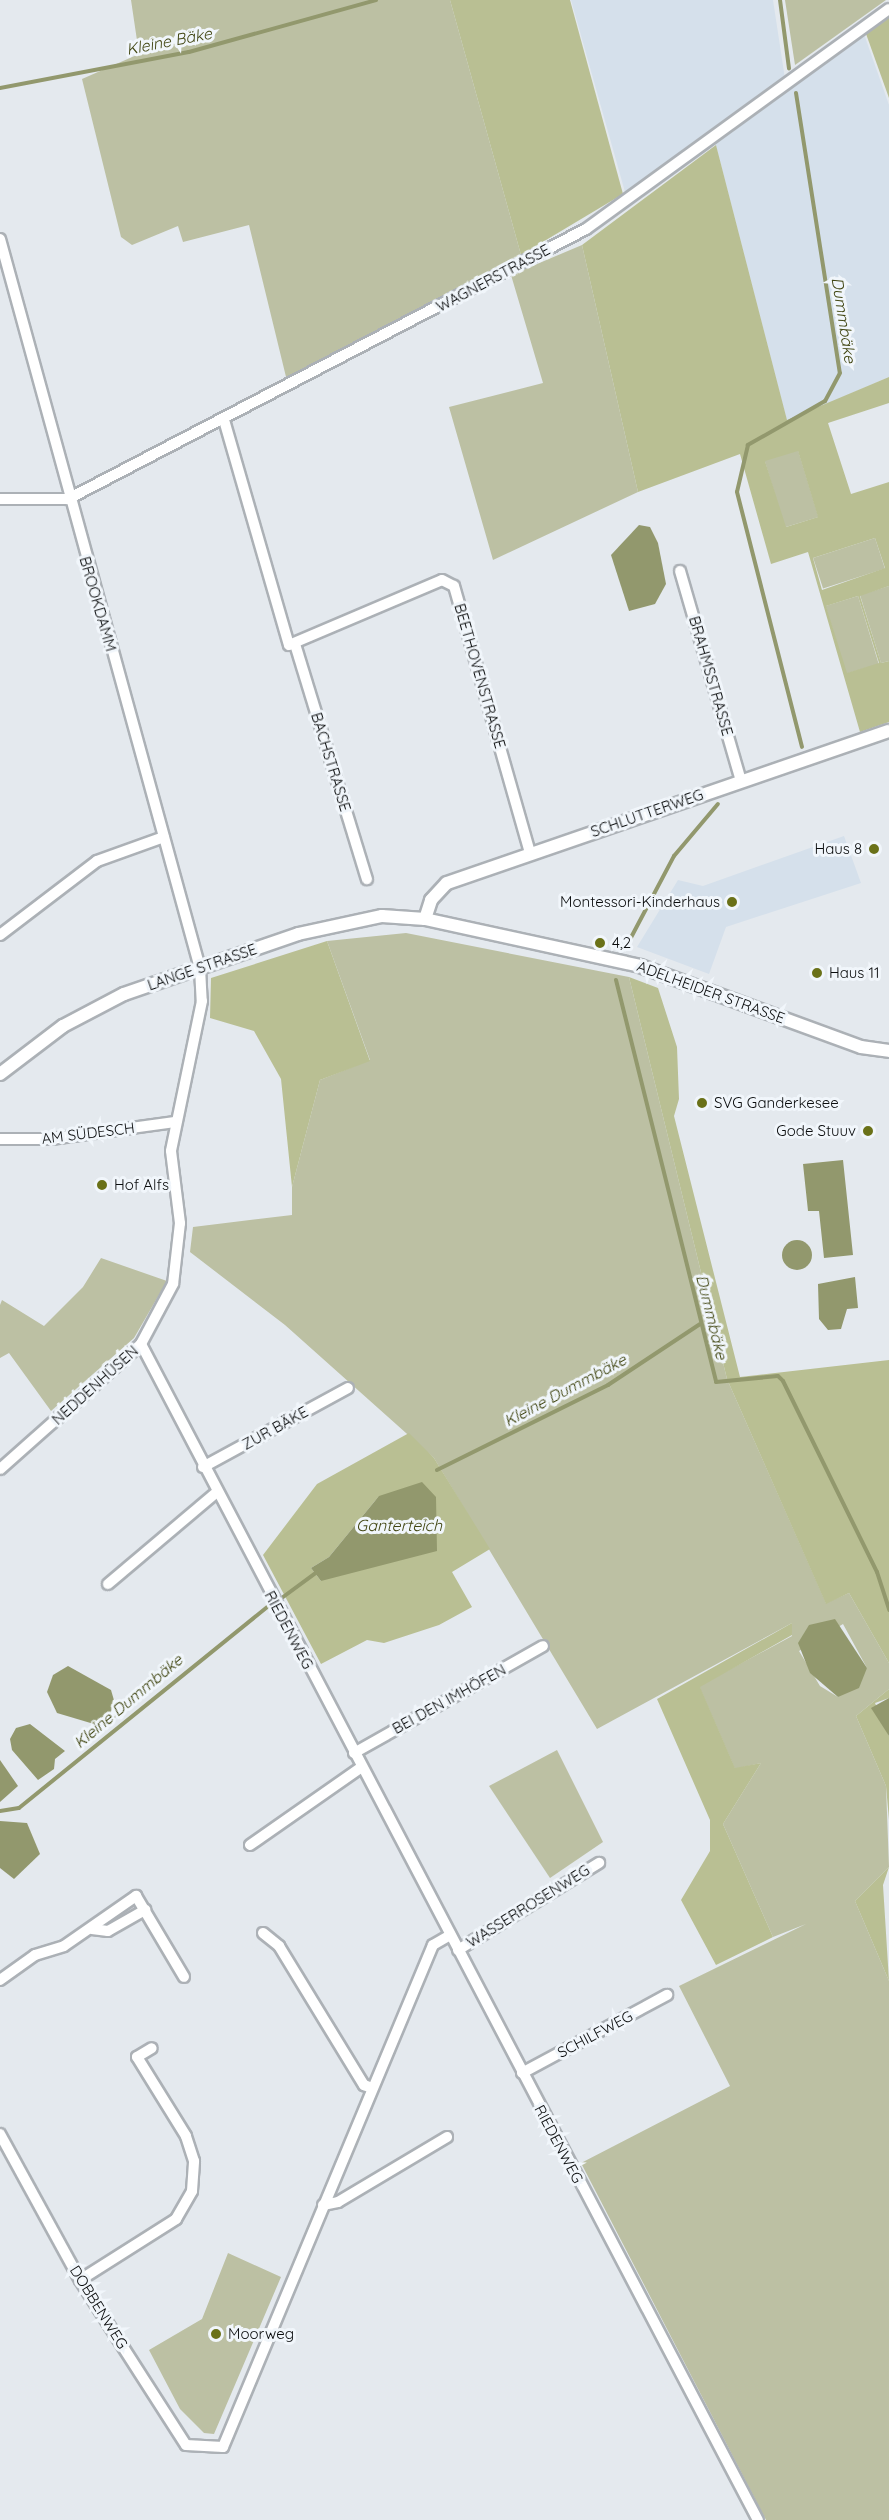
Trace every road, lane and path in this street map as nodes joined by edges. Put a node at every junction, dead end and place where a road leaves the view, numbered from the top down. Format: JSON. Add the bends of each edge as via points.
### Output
{"nodes":[{"id":1,"x":889,"y":9,"type":"edge"},
{"id":2,"x":0,"y":239,"type":"edge"},
{"id":3,"x":224,"y":420,"type":"junction"},
{"id":4,"x":0,"y":499,"type":"edge"},
{"id":5,"x":68,"y":499,"type":"junction"},
{"id":6,"x":680,"y":571,"type":"dead end"},
{"id":7,"x":295,"y":644,"type":"junction"},
{"id":8,"x":889,"y":731,"type":"edge"},
{"id":9,"x":741,"y":781,"type":"junction"},
{"id":10,"x":164,"y":837,"type":"junction"},
{"id":11,"x":530,"y":853,"type":"junction"},
{"id":12,"x":367,"y":879,"type":"dead end"},
{"id":13,"x":425,"y":919,"type":"junction"},
{"id":14,"x":0,"y":935,"type":"edge"},
{"id":15,"x":200,"y":968,"type":"junction"},
{"id":16,"x":889,"y":1051,"type":"edge"},
{"id":17,"x":0,"y":1074,"type":"edge"},
{"id":18,"x":175,"y":1122,"type":"junction"},
{"id":19,"x":0,"y":1140,"type":"edge"},
{"id":20,"x":141,"y":1344,"type":"junction"},
{"id":21,"x":348,"y":1388,"type":"dead end"},
{"id":22,"x":203,"y":1467,"type":"junction"},
{"id":23,"x":0,"y":1469,"type":"edge"},
{"id":24,"x":216,"y":1492,"type":"junction"},
{"id":25,"x":108,"y":1584,"type":"dead end"},
{"id":26,"x":543,"y":1646,"type":"dead end"},
{"id":27,"x":354,"y":1752,"type":"junction"},
{"id":28,"x":362,"y":1767,"type":"junction"},
{"id":29,"x":250,"y":1845,"type":"dead end"},
{"id":30,"x":599,"y":1863,"type":"dead end"},
{"id":31,"x":145,"y":1910,"type":"junction"},
{"id":32,"x":92,"y":1929,"type":"junction"},
{"id":33,"x":264,"y":1933,"type":"dead end"},
{"id":34,"x":450,"y":1935,"type":"junction"},
{"id":35,"x":458,"y":1950,"type":"junction"},
{"id":36,"x":184,"y":1977,"type":"dead end"},
{"id":37,"x":0,"y":1980,"type":"edge"},
{"id":38,"x":668,"y":1995,"type":"dead end"},
{"id":39,"x":152,"y":2048,"type":"dead end"},
{"id":40,"x":522,"y":2073,"type":"junction"},
{"id":41,"x":372,"y":2088,"type":"junction"},
{"id":42,"x":0,"y":2134,"type":"edge"},
{"id":43,"x":447,"y":2137,"type":"dead end"},
{"id":44,"x":323,"y":2205,"type":"junction"},
{"id":45,"x":81,"y":2280,"type":"junction"},
{"id":46,"x":758,"y":2520,"type":"edge"}],
"edges":[{"from":1,"to":3,"type":"street","name":"WAGNERSTRASSE","via":[[586,228]]},
{"from":2,"to":5,"type":"street","name":"BROOKDAMM"},
{"from":3,"to":5,"type":"street","name":"WAGNERSTRASSE"},
{"from":3,"to":7,"type":"street","via":[[286,641]]},
{"from":4,"to":5,"type":"street"},
{"from":5,"to":10,"type":"street","name":"BROOKDAMM"},
{"from":6,"to":9,"type":"street","name":"BRAHMSSTRASSE"},
{"from":7,"to":11,"type":"street","name":"BEETHOVENSTRASSE","via":[[441,580],[454,586]]},
{"from":7,"to":12,"type":"street","name":"BACHSTRASSE"},
{"from":8,"to":9,"type":"street","name":"SCHLUTTERWEG"},
{"from":9,"to":11,"type":"street","name":"SCHLUTTERWEG"},
{"from":10,"to":14,"type":"street","via":[[97,861]]},
{"from":10,"to":15,"type":"street","name":"BROOKDAMM"},
{"from":11,"to":13,"type":"street","name":"SCHLUTTERWEG","via":[[441,887]]},
{"from":13,"to":15,"type":"street","name":"LANGE STRASSE","via":[[354,919]]},
{"from":13,"to":16,"type":"street","name":"ADELHEIDER STRASSE","via":[[640,966],[861,1047]]},
{"from":15,"to":17,"type":"street","name":"LANGE STRASSE","via":[[124,994],[63,1026]]},
{"from":15,"to":18,"type":"street","name":"NEDDENHÜSEN","via":[[200,1031]]},
{"from":18,"to":19,"type":"street","name":"AM SÜDESCH","via":[[51,1139]]},
{"from":18,"to":20,"type":"street","name":"NEDDENHÜSEN","via":[[171,1151],[180,1223],[173,1284]]},
{"from":20,"to":22,"type":"street","name":"RIEDENWEG"},
{"from":20,"to":23,"type":"street","name":"NEDDENHÜSEN"},
{"from":21,"to":22,"type":"street","name":"ZUR BÄKE"},
{"from":22,"to":24,"type":"street","name":"RIEDENWEG"},
{"from":24,"to":25,"type":"street"},
{"from":24,"to":27,"type":"street","name":"RIEDENWEG"},
{"from":26,"to":27,"type":"street","name":"BEI DEN IMHÖFEN"},
{"from":27,"to":28,"type":"street","name":"RIEDENWEG"},
{"from":28,"to":29,"type":"street"},
{"from":28,"to":34,"type":"street","name":"RIEDENWEG"},
{"from":30,"to":35,"type":"street","name":"WASSERROSENWEG"},
{"from":31,"to":32,"type":"street","via":[[108,1931]]},
{"from":31,"to":32,"type":"street","via":[[136,1896],[101,1916]]},
{"from":31,"to":36,"type":"street"},
{"from":32,"to":37,"type":"street","via":[[35,1955]]},
{"from":33,"to":41,"type":"street","via":[[279,1946],[364,2085]]},
{"from":34,"to":35,"type":"street","name":"RIEDENWEG"},
{"from":34,"to":41,"type":"street","via":[[433,1945]]},
{"from":35,"to":40,"type":"street","name":"RIEDENWEG"},
{"from":38,"to":40,"type":"street","name":"SCHILFWEG"},
{"from":39,"to":45,"type":"street","via":[[137,2058],[186,2136],[194,2161],[192,2191],[176,2219]]},
{"from":40,"to":46,"type":"street","name":"RIEDENWEG"},
{"from":41,"to":44,"type":"street"},
{"from":42,"to":45,"type":"street","name":"DOBBENWEG"},
{"from":43,"to":44,"type":"street","via":[[338,2202]]},
{"from":44,"to":45,"type":"street","name":"DOBBENWEG","via":[[223,2447],[186,2445]]}]}
